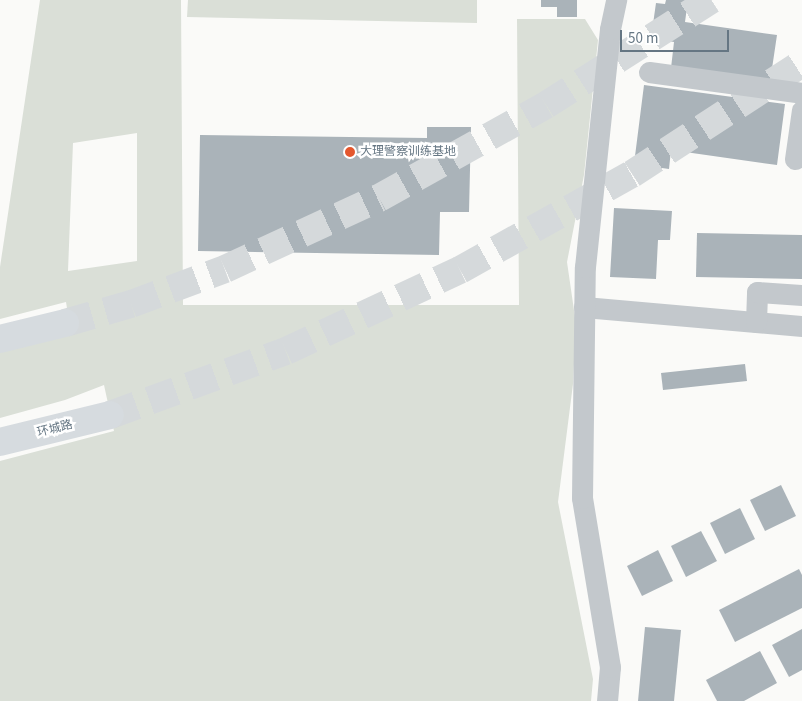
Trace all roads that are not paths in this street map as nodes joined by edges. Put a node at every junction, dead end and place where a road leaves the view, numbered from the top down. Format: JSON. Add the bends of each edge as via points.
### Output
{"nodes":[{"id":1,"x":616,"y":0,"type":"edge"},
{"id":2,"x":649,"y":72,"type":"dead end"},
{"id":3,"x":802,"y":93,"type":"edge"},
{"id":4,"x":802,"y":110,"type":"edge"},
{"id":5,"x":795,"y":159,"type":"dead end"},
{"id":6,"x":802,"y":295,"type":"edge"},
{"id":7,"x":584,"y":307,"type":"junction"},
{"id":8,"x":756,"y":322,"type":"junction"},
{"id":9,"x":65,"y":323,"type":"tunnel mouth"},
{"id":10,"x":802,"y":326,"type":"edge"},
{"id":11,"x":0,"y":339,"type":"edge"},
{"id":12,"x":110,"y":415,"type":"tunnel mouth"},
{"id":13,"x":0,"y":442,"type":"edge"},
{"id":14,"x":607,"y":701,"type":"edge"}],
"edges":[{"from":1,"to":7,"type":"street","via":[[587,247]]},
{"from":2,"to":3,"type":"street"},
{"from":4,"to":5,"type":"street"},
{"from":6,"to":8,"type":"street","via":[[757,292]]},
{"from":7,"to":8,"type":"street"},
{"from":7,"to":14,"type":"street","via":[[582,498],[610,667]]},
{"from":8,"to":10,"type":"street"},
{"from":9,"to":11,"type":"main road"},
{"from":12,"to":13,"type":"main road","name":"环城路"}]}
